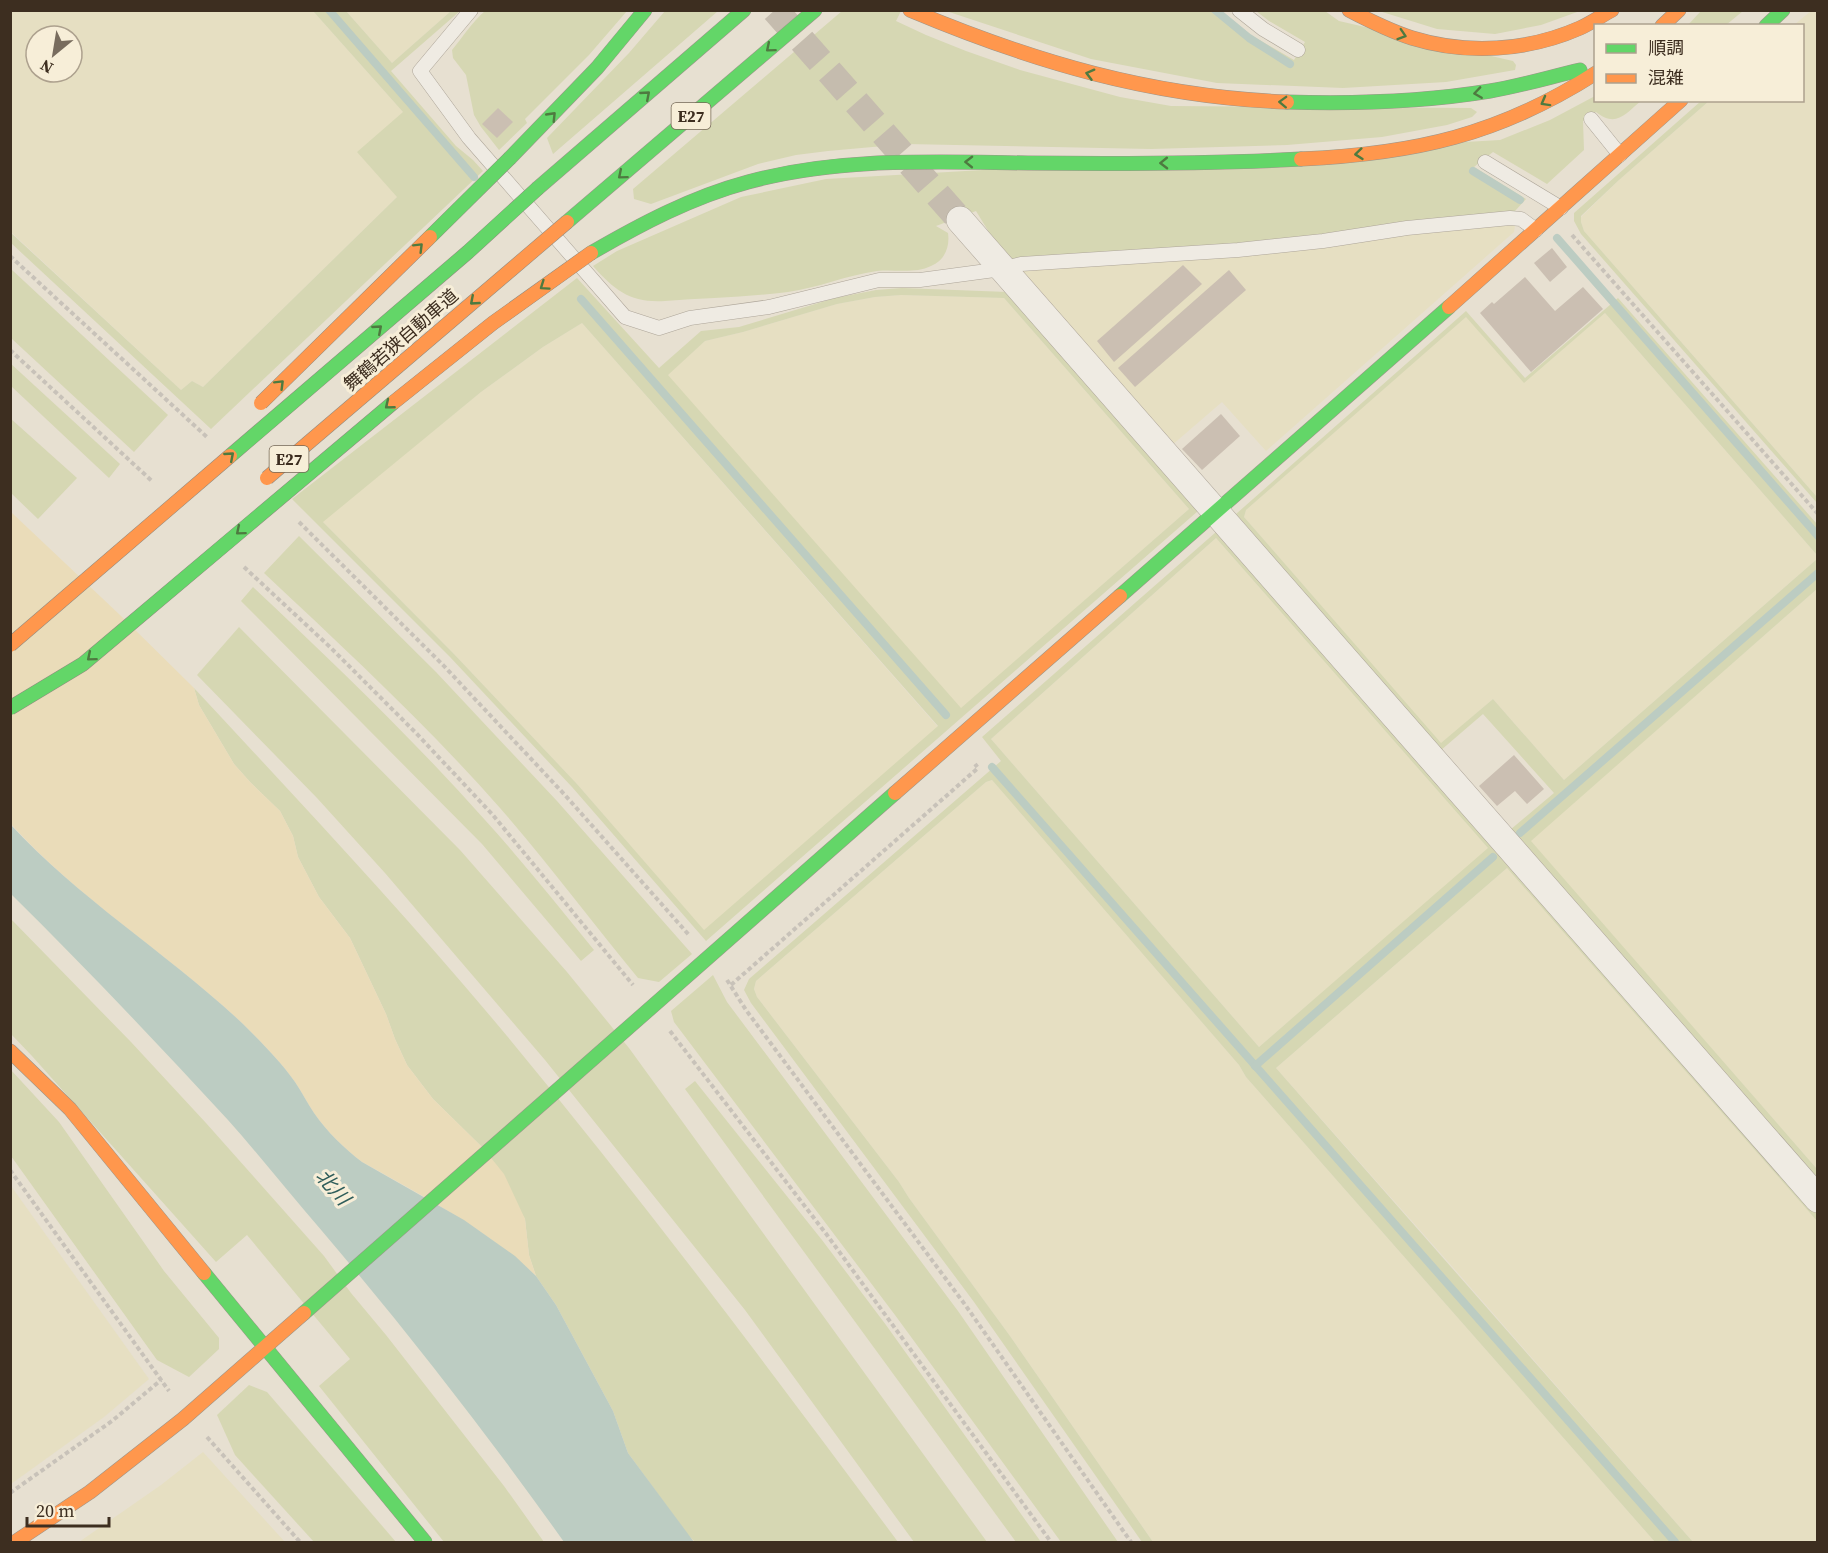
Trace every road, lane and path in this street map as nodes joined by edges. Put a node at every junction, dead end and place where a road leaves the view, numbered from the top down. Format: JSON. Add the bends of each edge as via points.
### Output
{"nodes":[{"id":1,"x":471,"y":10,"type":"edge"},
{"id":2,"x":645,"y":10,"type":"edge"},
{"id":3,"x":744,"y":10,"type":"edge"},
{"id":4,"x":815,"y":10,"type":"edge"},
{"id":5,"x":910,"y":10,"type":"edge"},
{"id":6,"x":1239,"y":10,"type":"edge"},
{"id":7,"x":1349,"y":10,"type":"edge"},
{"id":8,"x":1612,"y":10,"type":"edge"},
{"id":9,"x":1679,"y":10,"type":"edge"},
{"id":10,"x":1783,"y":10,"type":"edge"},
{"id":11,"x":1664,"y":24,"type":"edge"},
{"id":12,"x":1768,"y":24,"type":"edge"},
{"id":13,"x":1298,"y":50,"type":"dead end"},
{"id":14,"x":1594,"y":65,"type":"edge"},
{"id":15,"x":1594,"y":74,"type":"edge"},
{"id":16,"x":1680,"y":102,"type":"edge"},
{"id":17,"x":1591,"y":119,"type":"dead end"},
{"id":18,"x":1620,"y":155,"type":"junction"},
{"id":19,"x":1485,"y":162,"type":"dead end"},
{"id":20,"x":1558,"y":211,"type":"junction"},
{"id":21,"x":960,"y":220,"type":"tunnel mouth"},
{"id":22,"x":1536,"y":230,"type":"junction"},
{"id":23,"x":10,"y":256,"type":"edge"},
{"id":24,"x":1002,"y":269,"type":"junction"},
{"id":25,"x":10,"y":350,"type":"edge"},
{"id":26,"x":247,"y":416,"type":"dead end"},
{"id":27,"x":212,"y":441,"type":"dead end"},
{"id":28,"x":188,"y":475,"type":"dead end"},
{"id":29,"x":257,"y":487,"type":"dead end"},
{"id":30,"x":160,"y":489,"type":"dead end"},
{"id":31,"x":1216,"y":511,"type":"junction"},
{"id":32,"x":1818,"y":514,"type":"edge"},
{"id":33,"x":299,"y":521,"type":"dead end"},
{"id":34,"x":237,"y":560,"type":"dead end"},
{"id":35,"x":44,"y":616,"type":"junction"},
{"id":36,"x":10,"y":645,"type":"edge"},
{"id":37,"x":29,"y":681,"type":"dead end"},
{"id":38,"x":10,"y":697,"type":"edge"},
{"id":39,"x":10,"y":708,"type":"edge"},
{"id":40,"x":958,"y":738,"type":"junction"},
{"id":41,"x":692,"y":938,"type":"dead end"},
{"id":42,"x":724,"y":975,"type":"dead end"},
{"id":43,"x":731,"y":985,"type":"junction"},
{"id":44,"x":647,"y":1011,"type":"junction"},
{"id":45,"x":10,"y":1051,"type":"edge"},
{"id":46,"x":10,"y":1170,"type":"edge"},
{"id":47,"x":1818,"y":1199,"type":"edge"},
{"id":48,"x":265,"y":1348,"type":"junction"},
{"id":49,"x":161,"y":1380,"type":"junction"},
{"id":50,"x":169,"y":1391,"type":"dead end"},
{"id":51,"x":201,"y":1431,"type":"dead end"},
{"id":52,"x":10,"y":1493,"type":"edge"},
{"id":53,"x":15,"y":1542,"type":"edge"},
{"id":54,"x":300,"y":1542,"type":"edge"},
{"id":55,"x":425,"y":1542,"type":"edge"},
{"id":56,"x":1051,"y":1542,"type":"edge"},
{"id":57,"x":1131,"y":1542,"type":"edge"}],
"edges":[{"from":1,"to":24,"type":"lane","via":[[420,71],[469,138],[625,317],[659,328],[690,318],[769,307],[879,280],[920,280]]},
{"from":26,"to":2,"type":"main road","one_way":true,"bridge":true,"via":[[510,158],[591,74]]},
{"from":35,"to":3,"type":"main road","name":"舞鶴若狭自動車道","number":"E27","one_way":true,"bridge":true},
{"from":4,"to":29,"type":"main road","name":"舞鶴若狭自動車道","number":"E27","one_way":true,"bridge":true},
{"from":14,"to":5,"type":"main road","one_way":true,"via":[[1492,91],[1452,96],[1359,103],[1252,100],[1154,88],[1066,68],[983,41]]},
{"from":6,"to":13,"type":"lane"},
{"from":7,"to":8,"type":"main road","one_way":true,"via":[[1399,35],[1465,49],[1534,44],[1593,23]]},
{"from":9,"to":11,"type":"main road"},
{"from":10,"to":12,"type":"main road"},
{"from":15,"to":39,"type":"main road","one_way":true,"bridge":true,"via":[[1502,123],[1442,141],[1361,154],[1195,162],[852,164],[800,171],[711,193],[635,227],[591,252],[493,322],[83,664]]},
{"from":16,"to":18,"type":"main road"},
{"from":17,"to":18,"type":"lane"},
{"from":18,"to":20,"type":"main road"},
{"from":19,"to":20,"type":"lane"},
{"from":20,"to":22,"type":"main road"},
{"from":20,"to":32,"type":"path"},
{"from":21,"to":24,"type":"street"},
{"from":22,"to":24,"type":"lane","via":[[1521,219],[1510,218],[1238,250],[1021,264]]},
{"from":22,"to":31,"type":"main road"},
{"from":23,"to":27,"type":"path"},
{"from":24,"to":31,"type":"street"},
{"from":25,"to":30,"type":"path"},
{"from":28,"to":35,"type":"main road","bridge":true},
{"from":31,"to":40,"type":"main road"},
{"from":31,"to":47,"type":"street"},
{"from":33,"to":41,"type":"path","via":[[443,665]]},
{"from":34,"to":44,"type":"path","via":[[346,663],[492,814]]},
{"from":35,"to":36,"type":"main road","name":"舞鶴若狭自動車道","number":"E27","bridge":true},
{"from":37,"to":38,"type":"main road"},
{"from":40,"to":43,"type":"path","via":[[978,768]]},
{"from":40,"to":44,"type":"main road"},
{"from":42,"to":43,"type":"path"},
{"from":43,"to":57,"type":"path","via":[[966,1306]]},
{"from":44,"to":48,"type":"main road"},
{"from":44,"to":56,"type":"path","via":[[841,1254]]},
{"from":45,"to":48,"type":"main road","via":[[70,1109]]},
{"from":46,"to":49,"type":"path"},
{"from":48,"to":53,"type":"main road","via":[[135,1458]]},
{"from":48,"to":55,"type":"main road"},
{"from":49,"to":50,"type":"path"},
{"from":49,"to":52,"type":"path","via":[[112,1421]]},
{"from":51,"to":54,"type":"path"}]}
